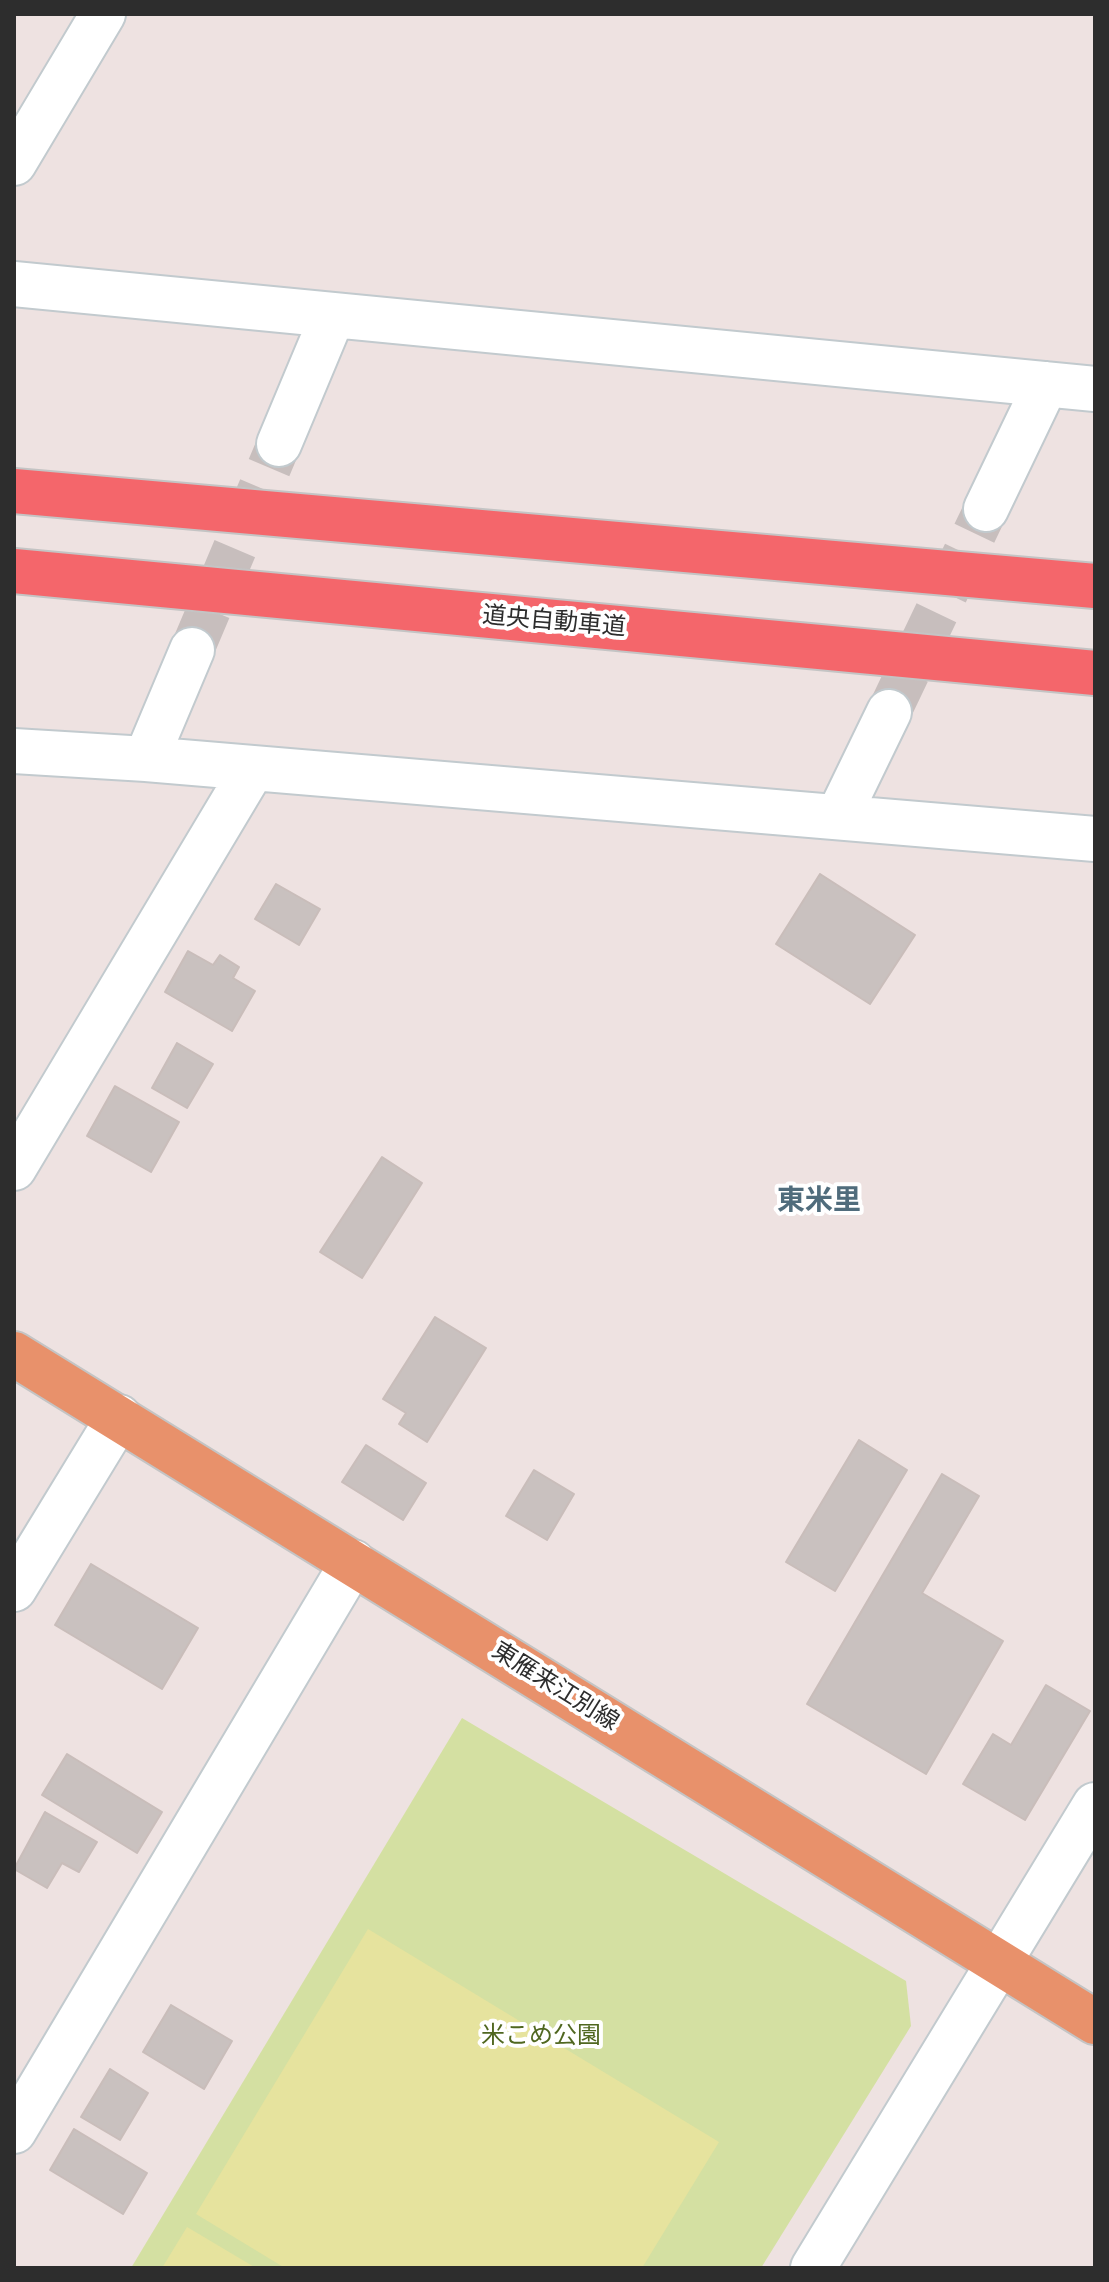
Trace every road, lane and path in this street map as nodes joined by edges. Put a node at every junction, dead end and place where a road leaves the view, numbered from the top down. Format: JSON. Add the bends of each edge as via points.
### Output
{"nodes":[{"id":1,"x":103,"y":14,"type":"edge"},
{"id":2,"x":14,"y":163,"type":"edge"},
{"id":3,"x":14,"y":284,"type":"edge"},
{"id":4,"x":333,"y":315,"type":"junction"},
{"id":5,"x":1046,"y":384,"type":"junction"},
{"id":6,"x":1095,"y":389,"type":"edge"},
{"id":7,"x":279,"y":444,"type":"tunnel mouth"},
{"id":8,"x":14,"y":491,"type":"edge"},
{"id":9,"x":986,"y":509,"type":"tunnel mouth"},
{"id":10,"x":14,"y":571,"type":"edge"},
{"id":11,"x":1095,"y":586,"type":"edge"},
{"id":12,"x":192,"y":650,"type":"tunnel mouth"},
{"id":13,"x":1095,"y":673,"type":"edge"},
{"id":14,"x":889,"y":712,"type":"tunnel mouth"},
{"id":15,"x":14,"y":751,"type":"edge"},
{"id":16,"x":146,"y":759,"type":"junction"},
{"id":17,"x":253,"y":768,"type":"junction"},
{"id":18,"x":838,"y":817,"type":"junction"},
{"id":19,"x":1095,"y":839,"type":"edge"},
{"id":20,"x":14,"y":1168,"type":"edge"},
{"id":21,"x":14,"y":1354,"type":"edge"},
{"id":22,"x":119,"y":1417,"type":"junction"},
{"id":23,"x":353,"y":1562,"type":"junction"},
{"id":24,"x":14,"y":1589,"type":"edge"},
{"id":25,"x":1095,"y":1805,"type":"edge"},
{"id":26,"x":1000,"y":1963,"type":"junction"},
{"id":27,"x":1095,"y":2022,"type":"edge"},
{"id":28,"x":14,"y":2131,"type":"edge"},
{"id":29,"x":813,"y":2268,"type":"edge"}],
"edges":[{"from":1,"to":2,"type":"street"},
{"from":3,"to":4,"type":"street"},
{"from":4,"to":5,"type":"street"},
{"from":4,"to":7,"type":"street"},
{"from":5,"to":6,"type":"street"},
{"from":5,"to":9,"type":"street"},
{"from":8,"to":11,"type":"highway"},
{"from":10,"to":13,"type":"highway","name":"道央自動車道"},
{"from":12,"to":16,"type":"street"},
{"from":14,"to":18,"type":"street"},
{"from":15,"to":16,"type":"street"},
{"from":16,"to":17,"type":"street"},
{"from":17,"to":18,"type":"street"},
{"from":17,"to":20,"type":"street"},
{"from":18,"to":19,"type":"street"},
{"from":21,"to":22,"type":"main road","name":"東雁来江別線"},
{"from":22,"to":23,"type":"main road","name":"東雁来江別線"},
{"from":22,"to":24,"type":"street"},
{"from":23,"to":26,"type":"main road","name":"東雁来江別線"},
{"from":23,"to":28,"type":"street"},
{"from":25,"to":26,"type":"street"},
{"from":26,"to":27,"type":"main road","name":"東雁来江別線"},
{"from":26,"to":29,"type":"street"}]}
